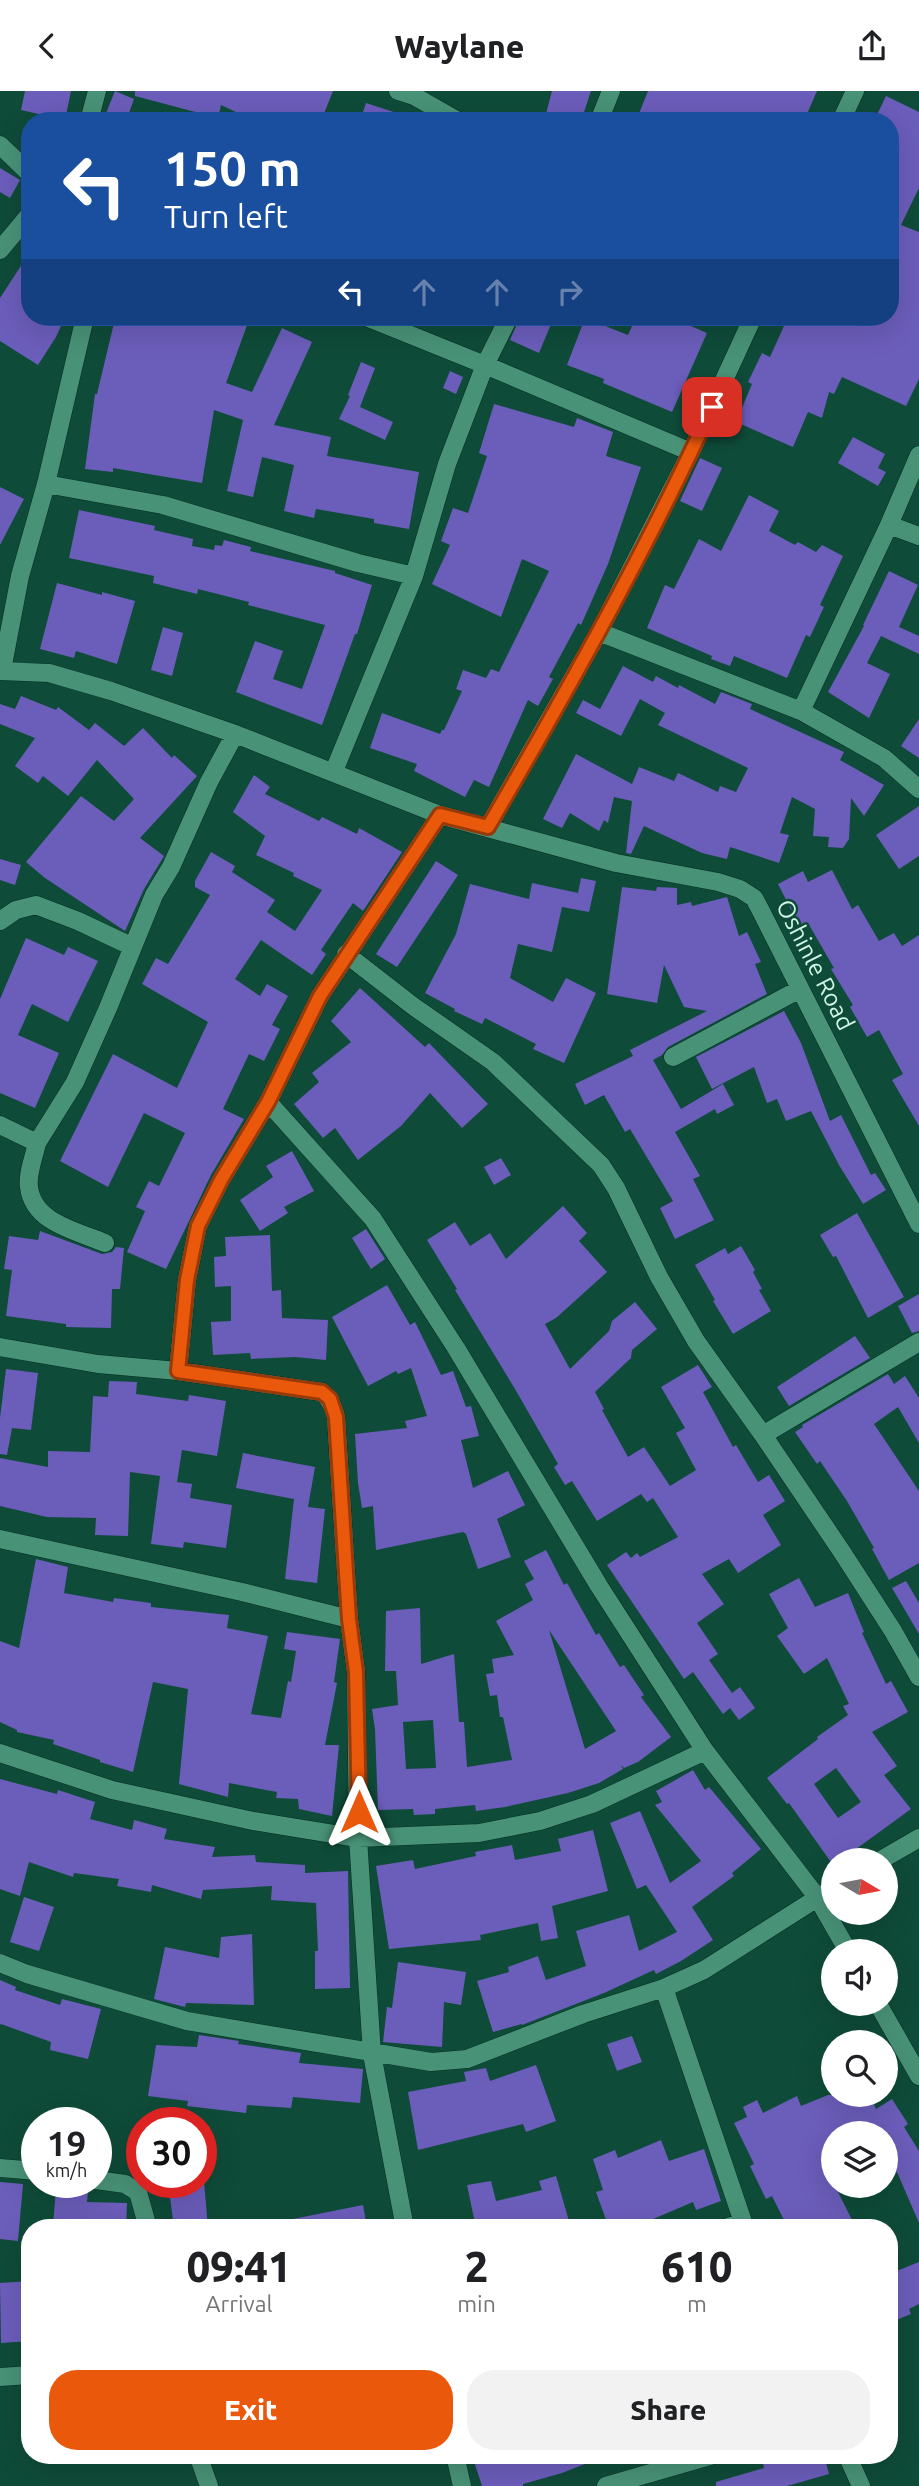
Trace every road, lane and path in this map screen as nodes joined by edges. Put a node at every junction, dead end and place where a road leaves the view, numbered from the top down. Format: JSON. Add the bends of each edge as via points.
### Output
{"nodes":[{"id":1,"x":97,"y":91,"type":"edge"},
{"id":2,"x":611,"y":91,"type":"edge"},
{"id":3,"x":855,"y":91,"type":"edge"},
{"id":4,"x":409,"y":93,"type":"edge"},
{"id":5,"x":91,"y":112,"type":"edge"},
{"id":6,"x":442,"y":112,"type":"edge"},
{"id":7,"x":603,"y":112,"type":"edge"},
{"id":8,"x":845,"y":112,"type":"edge"},
{"id":9,"x":0,"y":145,"type":"edge"},
{"id":10,"x":21,"y":165,"type":"edge"},
{"id":11,"x":21,"y":225,"type":"edge"},
{"id":12,"x":0,"y":250,"type":"edge"},
{"id":13,"x":83,"y":326,"type":"edge"},
{"id":14,"x":388,"y":326,"type":"edge"},
{"id":15,"x":504,"y":326,"type":"edge"},
{"id":16,"x":749,"y":326,"type":"edge"},
{"id":17,"x":485,"y":365,"type":"junction"},
{"id":18,"x":691,"y":452,"type":"junction"},
{"id":19,"x":919,"y":454,"type":"edge"},
{"id":20,"x":46,"y":484,"type":"junction"},
{"id":21,"x":889,"y":524,"type":"junction"},
{"id":22,"x":919,"y":536,"type":"edge"},
{"id":23,"x":414,"y":576,"type":"junction"},
{"id":24,"x":600,"y":632,"type":"junction"},
{"id":25,"x":1,"y":670,"type":"edge"},
{"id":26,"x":801,"y":711,"type":"junction"},
{"id":27,"x":235,"y":734,"type":"junction"},
{"id":28,"x":334,"y":771,"type":"junction"},
{"id":29,"x":919,"y":789,"type":"edge"},
{"id":30,"x":440,"y":815,"type":"junction"},
{"id":31,"x":488,"y":827,"type":"junction"},
{"id":32,"x":0,"y":921,"type":"edge"},
{"id":33,"x":133,"y":947,"type":"junction"},
{"id":34,"x":346,"y":954,"type":"junction"},
{"id":35,"x":800,"y":989,"type":"junction"},
{"id":36,"x":673,"y":1057,"type":"dead end"},
{"id":37,"x":268,"y":1102,"type":"junction"},
{"id":38,"x":0,"y":1125,"type":"edge"},
{"id":39,"x":37,"y":1143,"type":"junction"},
{"id":40,"x":919,"y":1224,"type":"edge"},
{"id":41,"x":105,"y":1243,"type":"dead end"},
{"id":42,"x":919,"y":1342,"type":"edge"},
{"id":43,"x":0,"y":1347,"type":"edge"},
{"id":44,"x":178,"y":1371,"type":"junction"},
{"id":45,"x":763,"y":1434,"type":"junction"},
{"id":46,"x":0,"y":1539,"type":"edge"},
{"id":47,"x":349,"y":1619,"type":"junction"},
{"id":48,"x":919,"y":1677,"type":"edge"},
{"id":49,"x":705,"y":1751,"type":"junction"},
{"id":50,"x":0,"y":1753,"type":"edge"},
{"id":51,"x":358,"y":1838,"type":"junction"},
{"id":52,"x":919,"y":1838,"type":"edge"},
{"id":53,"x":898,"y":1850,"type":"edge"},
{"id":54,"x":821,"y":1887,"type":"edge"},
{"id":55,"x":821,"y":1895,"type":"edge"},
{"id":56,"x":0,"y":1963,"type":"edge"},
{"id":57,"x":664,"y":1989,"type":"junction"},
{"id":58,"x":884,"y":2016,"type":"edge"},
{"id":59,"x":372,"y":2054,"type":"junction"},
{"id":60,"x":919,"y":2076,"type":"edge"},
{"id":61,"x":0,"y":2168,"type":"edge"},
{"id":62,"x":21,"y":2170,"type":"edge"},
{"id":63,"x":112,"y":2183,"type":"edge"},
{"id":64,"x":146,"y":2219,"type":"edge"},
{"id":65,"x":403,"y":2219,"type":"edge"},
{"id":66,"x":736,"y":2219,"type":"edge"},
{"id":67,"x":21,"y":2376,"type":"edge"},
{"id":68,"x":0,"y":2377,"type":"edge"},
{"id":69,"x":201,"y":2464,"type":"edge"},
{"id":70,"x":457,"y":2464,"type":"edge"},
{"id":71,"x":682,"y":2464,"type":"edge"},
{"id":72,"x":851,"y":2464,"type":"edge"},
{"id":73,"x":209,"y":2486,"type":"edge"},
{"id":74,"x":462,"y":2486,"type":"edge"},
{"id":75,"x":606,"y":2486,"type":"edge"},
{"id":76,"x":861,"y":2486,"type":"edge"}],
"edges":[{"from":1,"to":5,"type":"street"},
{"from":2,"to":7,"type":"street"},
{"from":3,"to":8,"type":"street"},
{"from":4,"to":6,"type":"street"},
{"from":9,"to":10,"type":"street"},
{"from":11,"to":12,"type":"street"},
{"from":13,"to":20,"type":"street"},
{"from":14,"to":17,"type":"street"},
{"from":15,"to":17,"type":"street"},
{"from":16,"to":18,"type":"street"},
{"from":17,"to":18,"type":"street"},
{"from":17,"to":23,"type":"street","via":[[447,464]]},
{"from":18,"to":24,"type":"street"},
{"from":19,"to":21,"type":"street"},
{"from":20,"to":23,"type":"street","via":[[163,505]]},
{"from":20,"to":25,"type":"street","via":[[20,576]]},
{"from":21,"to":22,"type":"street"},
{"from":21,"to":26,"type":"street"},
{"from":23,"to":28,"type":"street"},
{"from":24,"to":26,"type":"street"},
{"from":24,"to":31,"type":"street"},
{"from":25,"to":27,"type":"street","name":"Oshinle Road","via":[[49,673]]},
{"from":26,"to":29,"type":"street","via":[[884,758]]},
{"from":27,"to":28,"type":"street","name":"Oshinle Road"},
{"from":27,"to":33,"type":"street","via":[[154,895]]},
{"from":28,"to":30,"type":"street","name":"Oshinle Road"},
{"from":30,"to":31,"type":"street","name":"Oshinle Road"},
{"from":30,"to":34,"type":"street"},
{"from":31,"to":35,"type":"street","name":"Oshinle Road","via":[[616,863],[740,889],[754,898]]},
{"from":32,"to":33,"type":"street","via":[[16,910],[36,905]]},
{"from":33,"to":39,"type":"street","via":[[75,1082]]},
{"from":34,"to":37,"type":"street"},
{"from":34,"to":45,"type":"street","via":[[494,1062],[601,1165],[696,1341]]},
{"from":35,"to":36,"type":"street"},
{"from":35,"to":40,"type":"street","name":"Oshinle Road"},
{"from":37,"to":44,"type":"street","via":[[198,1226],[187,1280]]},
{"from":37,"to":49,"type":"street","via":[[373,1219],[456,1348],[598,1587]]},
{"from":38,"to":39,"type":"street"},
{"from":39,"to":41,"type":"street","via":[[28,1185],[33,1207],[54,1222]]},
{"from":42,"to":45,"type":"street"},
{"from":43,"to":44,"type":"street","via":[[97,1364]]},
{"from":44,"to":47,"type":"street","via":[[322,1392],[330,1399],[336,1417]]},
{"from":45,"to":48,"type":"street"},
{"from":46,"to":47,"type":"street"},
{"from":47,"to":51,"type":"street","via":[[356,1672]]},
{"from":49,"to":51,"type":"street","via":[[592,1804],[540,1821],[479,1833]]},
{"from":49,"to":54,"type":"street"},
{"from":50,"to":51,"type":"street","via":[[112,1790]]},
{"from":51,"to":59,"type":"street"},
{"from":52,"to":53,"type":"street"},
{"from":55,"to":57,"type":"street","via":[[704,1970]]},
{"from":56,"to":59,"type":"street","via":[[187,2021]]},
{"from":57,"to":59,"type":"street","via":[[583,2014],[467,2059],[431,2062]]},
{"from":57,"to":66,"type":"street"},
{"from":58,"to":60,"type":"street"},
{"from":59,"to":65,"type":"street"},
{"from":61,"to":62,"type":"street"},
{"from":63,"to":64,"type":"street","via":[[138,2192]]},
{"from":67,"to":68,"type":"street"},
{"from":69,"to":73,"type":"street"},
{"from":70,"to":74,"type":"street"},
{"from":71,"to":75,"type":"street"},
{"from":72,"to":76,"type":"street"}]}
